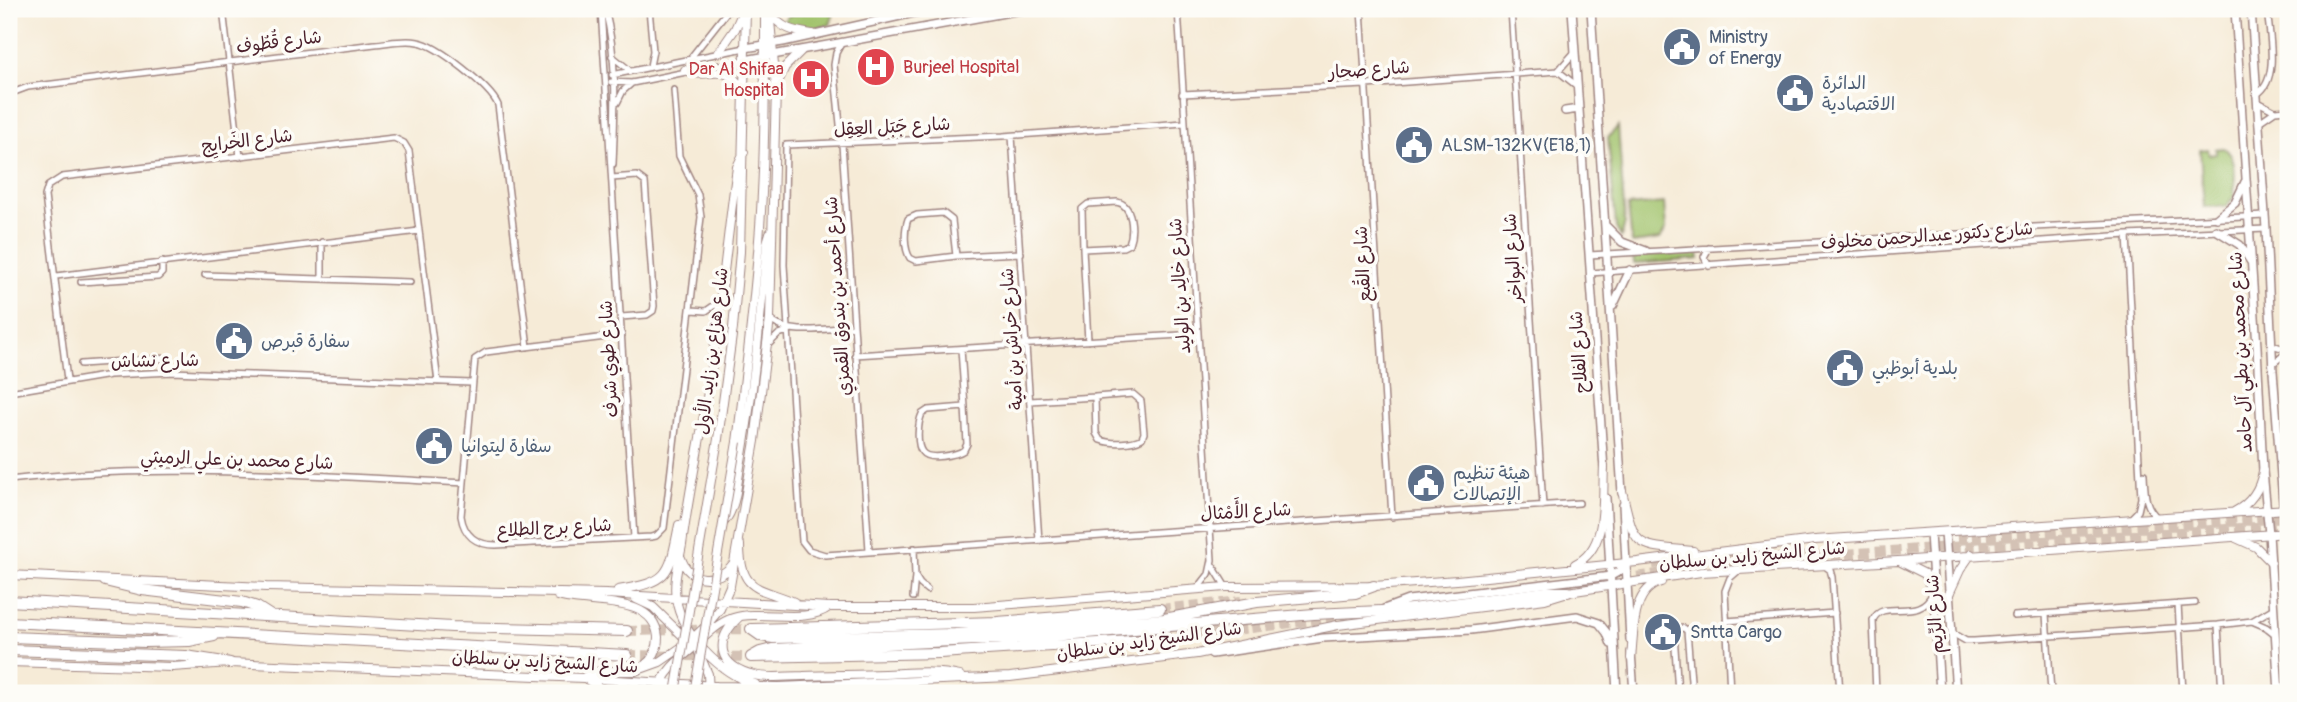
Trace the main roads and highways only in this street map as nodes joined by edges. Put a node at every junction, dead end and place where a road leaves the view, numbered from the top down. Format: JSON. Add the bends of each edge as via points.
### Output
{"nodes":[{"id":1,"x":745,"y":9,"type":"edge"},
{"id":2,"x":932,"y":9,"type":"edge"},
{"id":3,"x":1027,"y":9,"type":"edge"},
{"id":4,"x":1572,"y":9,"type":"edge"},
{"id":5,"x":1591,"y":9,"type":"edge"},
{"id":6,"x":2235,"y":9,"type":"edge"},
{"id":7,"x":2251,"y":9,"type":"edge"},
{"id":8,"x":768,"y":10,"type":"edge"},
{"id":9,"x":813,"y":33,"type":"junction"},
{"id":10,"x":769,"y":44,"type":"junction"},
{"id":11,"x":746,"y":48,"type":"junction"},
{"id":12,"x":801,"y":51,"type":"junction"},
{"id":13,"x":719,"y":52,"type":"road end"},
{"id":14,"x":774,"y":56,"type":"junction"},
{"id":15,"x":764,"y":57,"type":"junction"},
{"id":16,"x":745,"y":60,"type":"junction"},
{"id":17,"x":685,"y":71,"type":"road end"},
{"id":18,"x":776,"y":88,"type":"junction"},
{"id":19,"x":744,"y":91,"type":"junction"},
{"id":20,"x":1579,"y":109,"type":"junction"},
{"id":21,"x":1565,"y":111,"type":"dead end"},
{"id":22,"x":2259,"y":124,"type":"junction"},
{"id":23,"x":2243,"y":126,"type":"junction"},
{"id":24,"x":744,"y":152,"type":"junction"},
{"id":25,"x":2246,"y":178,"type":"junction"},
{"id":26,"x":2217,"y":218,"type":"road end"},
{"id":27,"x":1606,"y":226,"type":"junction"},
{"id":28,"x":772,"y":228,"type":"junction"},
{"id":29,"x":2216,"y":230,"type":"road end"},
{"id":30,"x":1646,"y":251,"type":"road end"},
{"id":31,"x":2252,"y":265,"type":"junction"},
{"id":32,"x":1630,"y":270,"type":"road end"},
{"id":33,"x":1611,"y":314,"type":"junction"},
{"id":34,"x":740,"y":442,"type":"junction"},
{"id":35,"x":1604,"y":466,"type":"junction"},
{"id":36,"x":2263,"y":471,"type":"junction"},
{"id":37,"x":2282,"y":476,"type":"junction"},
{"id":38,"x":2288,"y":486,"type":"edge"},
{"id":39,"x":1622,"y":491,"type":"junction"},
{"id":40,"x":688,"y":499,"type":"junction"},
{"id":41,"x":2286,"y":509,"type":"edge"},
{"id":42,"x":2266,"y":511,"type":"junction"},
{"id":43,"x":2231,"y":513,"type":"junction"},
{"id":44,"x":741,"y":523,"type":"junction"},
{"id":45,"x":1945,"y":532,"type":"junction"},
{"id":46,"x":1930,"y":533,"type":"junction"},
{"id":47,"x":2287,"y":533,"type":"edge"},
{"id":48,"x":2269,"y":534,"type":"junction"},
{"id":49,"x":2233,"y":537,"type":"junction"},
{"id":50,"x":1706,"y":552,"type":"junction"},
{"id":51,"x":1971,"y":554,"type":"junction"},
{"id":52,"x":680,"y":555,"type":"junction"},
{"id":53,"x":1947,"y":557,"type":"junction"},
{"id":54,"x":1931,"y":558,"type":"junction"},
{"id":55,"x":1898,"y":561,"type":"junction"},
{"id":56,"x":2271,"y":562,"type":"junction"},
{"id":57,"x":733,"y":563,"type":"junction"},
{"id":58,"x":1626,"y":563,"type":"junction"},
{"id":59,"x":1610,"y":564,"type":"junction"},
{"id":60,"x":2288,"y":567,"type":"edge"},
{"id":61,"x":1566,"y":568,"type":"junction"},
{"id":62,"x":1701,"y":572,"type":"junction"},
{"id":63,"x":9,"y":575,"type":"edge"},
{"id":64,"x":1611,"y":576,"type":"junction"},
{"id":65,"x":1932,"y":579,"type":"junction"},
{"id":66,"x":1948,"y":579,"type":"junction"},
{"id":67,"x":105,"y":580,"type":"junction"},
{"id":68,"x":1627,"y":584,"type":"junction"},
{"id":69,"x":1374,"y":586,"type":"junction"},
{"id":70,"x":1611,"y":587,"type":"junction"},
{"id":71,"x":1568,"y":592,"type":"junction"},
{"id":72,"x":1933,"y":592,"type":"junction"},
{"id":73,"x":550,"y":593,"type":"junction"},
{"id":74,"x":606,"y":594,"type":"junction"},
{"id":75,"x":1950,"y":594,"type":"junction"},
{"id":76,"x":676,"y":598,"type":"junction"},
{"id":77,"x":725,"y":600,"type":"junction"},
{"id":78,"x":9,"y":601,"type":"edge"},
{"id":79,"x":800,"y":605,"type":"junction"},
{"id":80,"x":829,"y":607,"type":"junction"},
{"id":81,"x":1160,"y":608,"type":"tunnel mouth"},
{"id":82,"x":1382,"y":611,"type":"junction"},
{"id":83,"x":271,"y":616,"type":"junction"},
{"id":84,"x":739,"y":617,"type":"junction"},
{"id":85,"x":9,"y":622,"type":"edge"},
{"id":86,"x":627,"y":631,"type":"tunnel mouth"},
{"id":87,"x":220,"y":633,"type":"junction"},
{"id":88,"x":9,"y":637,"type":"edge"},
{"id":89,"x":1162,"y":639,"type":"tunnel mouth"},
{"id":90,"x":694,"y":642,"type":"junction"},
{"id":91,"x":9,"y":650,"type":"edge"},
{"id":92,"x":1197,"y":654,"type":"junction"},
{"id":93,"x":627,"y":655,"type":"tunnel mouth"},
{"id":94,"x":1631,"y":658,"type":"junction"},
{"id":95,"x":9,"y":662,"type":"edge"},
{"id":96,"x":1615,"y":662,"type":"junction"},
{"id":97,"x":230,"y":663,"type":"junction"},
{"id":98,"x":635,"y":671,"type":"junction"},
{"id":99,"x":583,"y":678,"type":"junction"},
{"id":100,"x":974,"y":678,"type":"junction"},
{"id":101,"x":660,"y":683,"type":"junction"},
{"id":102,"x":779,"y":687,"type":"junction"},
{"id":103,"x":709,"y":690,"type":"edge"},
{"id":104,"x":608,"y":693,"type":"edge"},
{"id":105,"x":657,"y":693,"type":"edge"},
{"id":106,"x":675,"y":693,"type":"edge"},
{"id":107,"x":694,"y":693,"type":"edge"},
{"id":108,"x":760,"y":693,"type":"edge"},
{"id":109,"x":1618,"y":693,"type":"edge"},
{"id":110,"x":1634,"y":693,"type":"edge"},
{"id":111,"x":1940,"y":693,"type":"edge"},
{"id":112,"x":1956,"y":693,"type":"edge"},
{"id":113,"x":2279,"y":693,"type":"edge"}],
"edges":[{"from":1,"to":11,"type":"main road","name":"شارع هزاع بن زايد الأول"},
{"from":1,"to":13,"type":"main road"},
{"from":2,"to":9,"type":"main road"},
{"from":3,"to":12,"type":"main road"},
{"from":4,"to":20,"type":"main road","name":"شارع الفلاح"},
{"from":5,"to":27,"type":"main road","name":"شارع الفلاح"},
{"from":6,"to":23,"type":"main road","name":"شارع محمد بن بطي آل حامد"},
{"from":7,"to":22,"type":"main road","name":"شارع محمد بن بطي آل حامد"},
{"from":8,"to":9,"type":"main road","via":[[790,31]]},
{"from":8,"to":10,"type":"main road"},
{"from":9,"to":10,"type":"main road"},
{"from":10,"to":11,"type":"main road"},
{"from":10,"to":14,"type":"main road"},
{"from":10,"to":15,"type":"main road","name":"شارع هزاع بن زايد الأول"},
{"from":11,"to":16,"type":"main road","name":"شارع هزاع بن زايد الأول"},
{"from":12,"to":14,"type":"main road"},
{"from":12,"to":18,"type":"main road","via":[[785,67]]},
{"from":14,"to":15,"type":"main road"},
{"from":14,"to":18,"type":"main road"},
{"from":15,"to":16,"type":"main road"},
{"from":15,"to":34,"type":"main road","name":"شارع هزاع بن زايد الأول","via":[[762,196]]},
{"from":16,"to":19,"type":"main road","name":"شارع هزاع بن زايد الأول"},
{"from":17,"to":19,"type":"main road","via":[[723,72]]},
{"from":18,"to":28,"type":"main road"},
{"from":19,"to":24,"type":"main road","name":"شارع هزاع بن زايد الأول"},
{"from":20,"to":21,"type":"main road"},
{"from":20,"to":35,"type":"main road","name":"شارع الفلاح"},
{"from":22,"to":23,"type":"main road"},
{"from":22,"to":37,"type":"main road","name":"شارع محمد بن بطي آل حامد"},
{"from":23,"to":25,"type":"main road","name":"شارع محمد بن بطي آل حامد"},
{"from":24,"to":40,"type":"main road","via":[[737,167],[706,404]]},
{"from":24,"to":106,"type":"main road","name":"شارع هزاع بن زايد الأول","bridge":true,"via":[[733,328]]},
{"from":25,"to":26,"type":"main road","via":[[2235,203]]},
{"from":25,"to":31,"type":"main road","name":"شارع محمد بن بطي آل حامد"},
{"from":27,"to":30,"type":"main road","via":[[1622,242]]},
{"from":27,"to":33,"type":"main road","name":"شارع الفلاح"},
{"from":28,"to":34,"type":"main road","via":[[756,361]]},
{"from":28,"to":44,"type":"main road","via":[[767,347]]},
{"from":29,"to":31,"type":"main road","via":[[2240,245]]},
{"from":31,"to":36,"type":"main road","name":"شارع محمد بن بطي آل حامد"},
{"from":32,"to":33,"type":"main road"},
{"from":33,"to":39,"type":"main road","name":"شارع الفلاح"},
{"from":34,"to":107,"type":"main road","name":"شارع هزاع بن زايد الأول","bridge":true},
{"from":35,"to":59,"type":"main road","name":"شارع الفلاح"},
{"from":35,"to":61,"type":"main road","via":[[1597,543],[1583,560]]},
{"from":36,"to":42,"type":"main road","name":"شارع محمد بن بطي آل حامد"},
{"from":36,"to":43,"type":"main road","via":[[2252,499]]},
{"from":37,"to":38,"type":"main road"},
{"from":37,"to":41,"type":"main road","name":"شارع محمد بن بطي آل حامد"},
{"from":39,"to":50,"type":"main road","via":[[1639,542]]},
{"from":39,"to":58,"type":"main road","name":"شارع الفلاح"},
{"from":40,"to":52,"type":"main road"},
{"from":40,"to":74,"type":"main road","via":[[672,559],[662,577]]},
{"from":41,"to":42,"type":"main road","name":"شارع الشيخ زايد بن سلطان"},
{"from":41,"to":47,"type":"main road","name":"شارع محمد بن بطي آل حامد"},
{"from":42,"to":43,"type":"main road","name":"شارع الشيخ زايد بن سلطان"},
{"from":42,"to":48,"type":"main road","name":"شارع محمد بن بطي آل حامد"},
{"from":43,"to":45,"type":"main road","name":"شارع الشيخ زايد بن سلطان"},
{"from":44,"to":57,"type":"main road"},
{"from":44,"to":79,"type":"main road","via":[[741,563],[748,580],[764,593]]},
{"from":45,"to":46,"type":"main road","name":"شارع الشيخ زايد بن سلطان"},
{"from":45,"to":53,"type":"main road","name":"شارع الرِّيم"},
{"from":46,"to":50,"type":"main road","name":"شارع الشيخ زايد بن سلطان"},
{"from":46,"to":54,"type":"main road","name":"شارع الرِّيم"},
{"from":47,"to":48,"type":"main road","name":"شارع الشيخ زايد بن سلطان"},
{"from":47,"to":60,"type":"main road","name":"شارع محمد بن بطي آل حامد"},
{"from":48,"to":49,"type":"main road","name":"شارع الشيخ زايد بن سلطان"},
{"from":48,"to":56,"type":"main road","name":"شارع محمد بن بطي آل حامد"},
{"from":49,"to":51,"type":"main road","name":"شارع الشيخ زايد بن سلطان"},
{"from":49,"to":56,"type":"main road","via":[[2256,547]]},
{"from":50,"to":58,"type":"main road","name":"شارع الشيخ زايد بن سلطان"},
{"from":51,"to":53,"type":"main road","name":"شارع الشيخ زايد بن سلطان"},
{"from":51,"to":75,"type":"main road"},
{"from":52,"to":57,"type":"main road","via":[[688,571],[703,579],[721,576]]},
{"from":52,"to":76,"type":"main road"},
{"from":53,"to":54,"type":"main road","name":"شارع الشيخ زايد بن سلطان"},
{"from":53,"to":66,"type":"main road","name":"شارع الرِّيم"},
{"from":54,"to":55,"type":"main road","name":"شارع الشيخ زايد بن سلطان"},
{"from":54,"to":65,"type":"main road","name":"شارع الرِّيم"},
{"from":55,"to":62,"type":"main road","name":"شارع الشيخ زايد بن سلطان"},
{"from":55,"to":72,"type":"main road","via":[[1925,574]]},
{"from":56,"to":113,"type":"main road","name":"شارع محمد بن بطي آل حامد"},
{"from":57,"to":77,"type":"main road"},
{"from":58,"to":59,"type":"main road","name":"شارع الشيخ زايد بن سلطان"},
{"from":58,"to":64,"type":"main road"},
{"from":58,"to":68,"type":"main road","name":"شارع الفلاح"},
{"from":59,"to":61,"type":"main road","name":"شارع الشيخ زايد بن سلطان"},
{"from":59,"to":64,"type":"main road","name":"شارع الفلاح"},
{"from":61,"to":69,"type":"main road","name":"شارع الشيخ زايد بن سلطان"},
{"from":62,"to":68,"type":"main road","name":"شارع الشيخ زايد بن سلطان"},
{"from":62,"to":94,"type":"main road","via":[[1644,591]]},
{"from":63,"to":67,"type":"main road","name":"شارع الشيخ زايد بن سلطان"},
{"from":64,"to":70,"type":"main road","name":"شارع الفلاح"},
{"from":64,"to":82,"type":"main road","via":[[1408,600]]},
{"from":65,"to":66,"type":"main road","via":[[1941,574]]},
{"from":65,"to":72,"type":"main road","name":"شارع الرِّيم"},
{"from":66,"to":75,"type":"main road","name":"شارع الرِّيم"},
{"from":67,"to":73,"type":"main road","name":"شارع الشيخ زايد بن سلطان"},
{"from":67,"to":83,"type":"highway","via":[[142,590],[242,602]]},
{"from":68,"to":70,"type":"main road","name":"شارع الشيخ زايد بن سلطان"},
{"from":68,"to":94,"type":"main road","name":"شارع الفلاح"},
{"from":69,"to":80,"type":"main road","name":"شارع الشيخ زايد بن سلطان","via":[[1226,587],[974,607]]},
{"from":69,"to":81,"type":"highway","name":"شارع الشيخ زايد بن سلطان","via":[[1355,593],[1257,602],[1164,619],[955,634],[774,638],[751,629],[997,622]]},
{"from":70,"to":71,"type":"main road","name":"شارع الشيخ زايد بن سلطان"},
{"from":70,"to":96,"type":"main road","name":"شارع الفلاح"},
{"from":71,"to":82,"type":"highway"},
{"from":71,"to":92,"type":"main road","name":"شارع الشيخ زايد بن سلطان","via":[[1545,599],[1318,628]]},
{"from":72,"to":111,"type":"main road","name":"شارع الرِّيم"},
{"from":73,"to":74,"type":"main road","name":"شارع الشيخ زايد بن سلطان"},
{"from":73,"to":98,"type":"main road","via":[[575,601],[632,606],[646,614],[657,631],[656,648],[648,663]]},
{"from":74,"to":76,"type":"main road","name":"شارع الشيخ زايد بن سلطان"},
{"from":74,"to":90,"type":"main road","via":[[649,604]]},
{"from":75,"to":112,"type":"main road","name":"شارع الرِّيم"},
{"from":76,"to":77,"type":"main road","name":"شارع الشيخ زايد بن سلطان"},
{"from":76,"to":90,"type":"main road"},
{"from":77,"to":79,"type":"main road","name":"شارع الشيخ زايد بن سلطان"},
{"from":77,"to":90,"type":"main road"},
{"from":78,"to":83,"type":"highway","name":"شارع الشيخ زايد بن سلطان"},
{"from":79,"to":80,"type":"main road","name":"شارع الشيخ زايد بن سلطان"},
{"from":80,"to":84,"type":"main road","via":[[811,615]]},
{"from":82,"to":89,"type":"highway","name":"شارع الشيخ زايد بن سلطان","via":[[1040,637],[772,649],[751,657],[954,652]]},
{"from":83,"to":86,"type":"highway","name":"شارع الشيخ زايد بن سلطان"},
{"from":84,"to":90,"type":"main road"},
{"from":84,"to":100,"type":"main road","via":[[722,638],[723,652],[736,667],[753,675],[942,672]]},
{"from":85,"to":87,"type":"highway","name":"شارع الشيخ زايد بن سلطان"},
{"from":87,"to":88,"type":"highway","via":[[167,642]]},
{"from":87,"to":93,"type":"highway","name":"شارع الشيخ زايد بن سلطان"},
{"from":90,"to":98,"type":"main road"},
{"from":90,"to":101,"type":"main road"},
{"from":90,"to":102,"type":"main road","via":[[733,676]]},
{"from":90,"to":103,"type":"main road","via":[[705,665]]},
{"from":91,"to":97,"type":"highway","via":[[186,656]]},
{"from":92,"to":96,"type":"main road","via":[[1577,616],[1605,629]]},
{"from":92,"to":100,"type":"main road","name":"شارع الشيخ زايد بن سلطان"},
{"from":94,"to":110,"type":"main road","name":"شارع الفلاح"},
{"from":95,"to":97,"type":"main road","name":"شارع الشيخ زايد بن سلطان","via":[[172,667]]},
{"from":96,"to":109,"type":"main road","name":"شارع الفلاح"},
{"from":97,"to":99,"type":"main road","name":"شارع الشيخ زايد بن سلطان"},
{"from":98,"to":99,"type":"main road","via":[[600,671]]},
{"from":99,"to":101,"type":"main road","name":"شارع الشيخ زايد بن سلطان"},
{"from":99,"to":104,"type":"main road"},
{"from":100,"to":102,"type":"main road","name":"شارع الشيخ زايد بن سلطان"},
{"from":101,"to":103,"type":"main road","name":"شارع الشيخ زايد بن سلطان"},
{"from":101,"to":105,"type":"main road"},
{"from":102,"to":103,"type":"main road","name":"شارع الشيخ زايد بن سلطان"},
{"from":102,"to":108,"type":"main road"}]}
